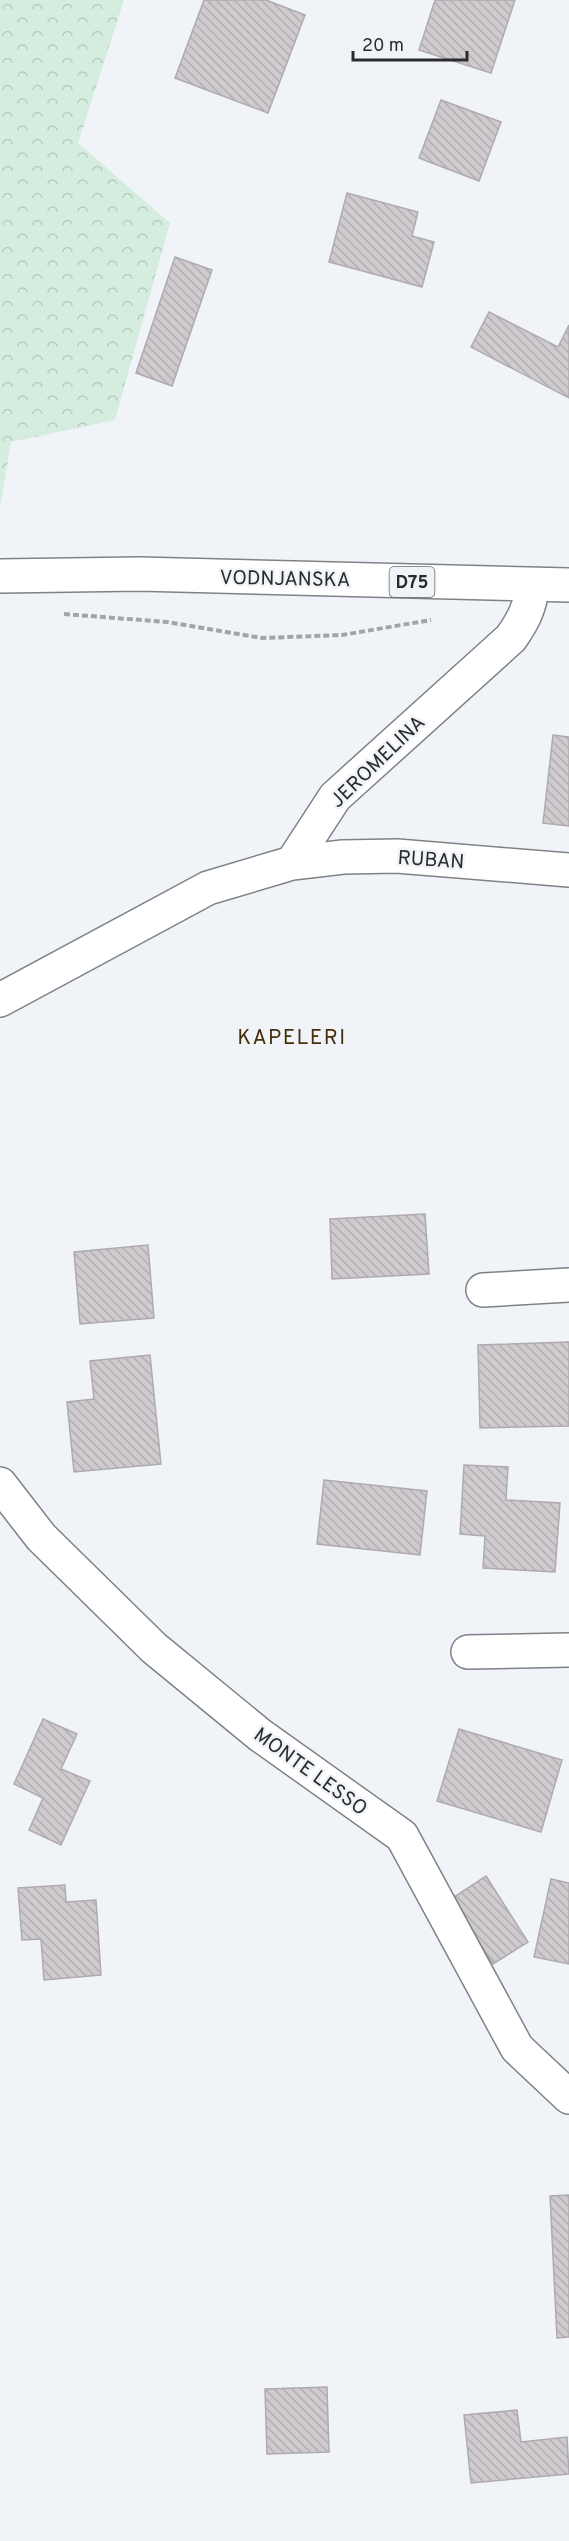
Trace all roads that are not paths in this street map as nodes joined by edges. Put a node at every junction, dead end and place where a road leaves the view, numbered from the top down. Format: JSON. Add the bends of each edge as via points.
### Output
{"nodes":[{"id":1,"x":0,"y":576,"type":"edge"},
{"id":2,"x":532,"y":585,"type":"junction"},
{"id":3,"x":569,"y":585,"type":"edge"},
{"id":4,"x":292,"y":863,"type":"junction"},
{"id":5,"x":569,"y":870,"type":"edge"},
{"id":6,"x":0,"y":1000,"type":"edge"},
{"id":7,"x":569,"y":1285,"type":"edge"},
{"id":8,"x":483,"y":1290,"type":"dead end"},
{"id":9,"x":0,"y":1484,"type":"edge"},
{"id":10,"x":569,"y":1650,"type":"edge"},
{"id":11,"x":468,"y":1653,"type":"dead end"},
{"id":12,"x":569,"y":2097,"type":"edge"}],
"edges":[{"from":1,"to":2,"type":"street","name":"VODNJANSKA","number":"D75","via":[[139,574]]},
{"from":2,"to":3,"type":"street","name":"VODNJANSKA","number":"D75"},
{"from":2,"to":4,"type":"street","name":"JEROMELINA","via":[[525,619],[511,638],[335,796]]},
{"from":4,"to":5,"type":"street","name":"RUBAN","via":[[397,856]]},
{"from":4,"to":6,"type":"street","via":[[208,888]]},
{"from":7,"to":8,"type":"street"},
{"from":9,"to":12,"type":"street","name":"MONTE LESSO","via":[[41,1538],[154,1648],[260,1735],[402,1836],[517,2048]]},
{"from":10,"to":11,"type":"street"}]}
